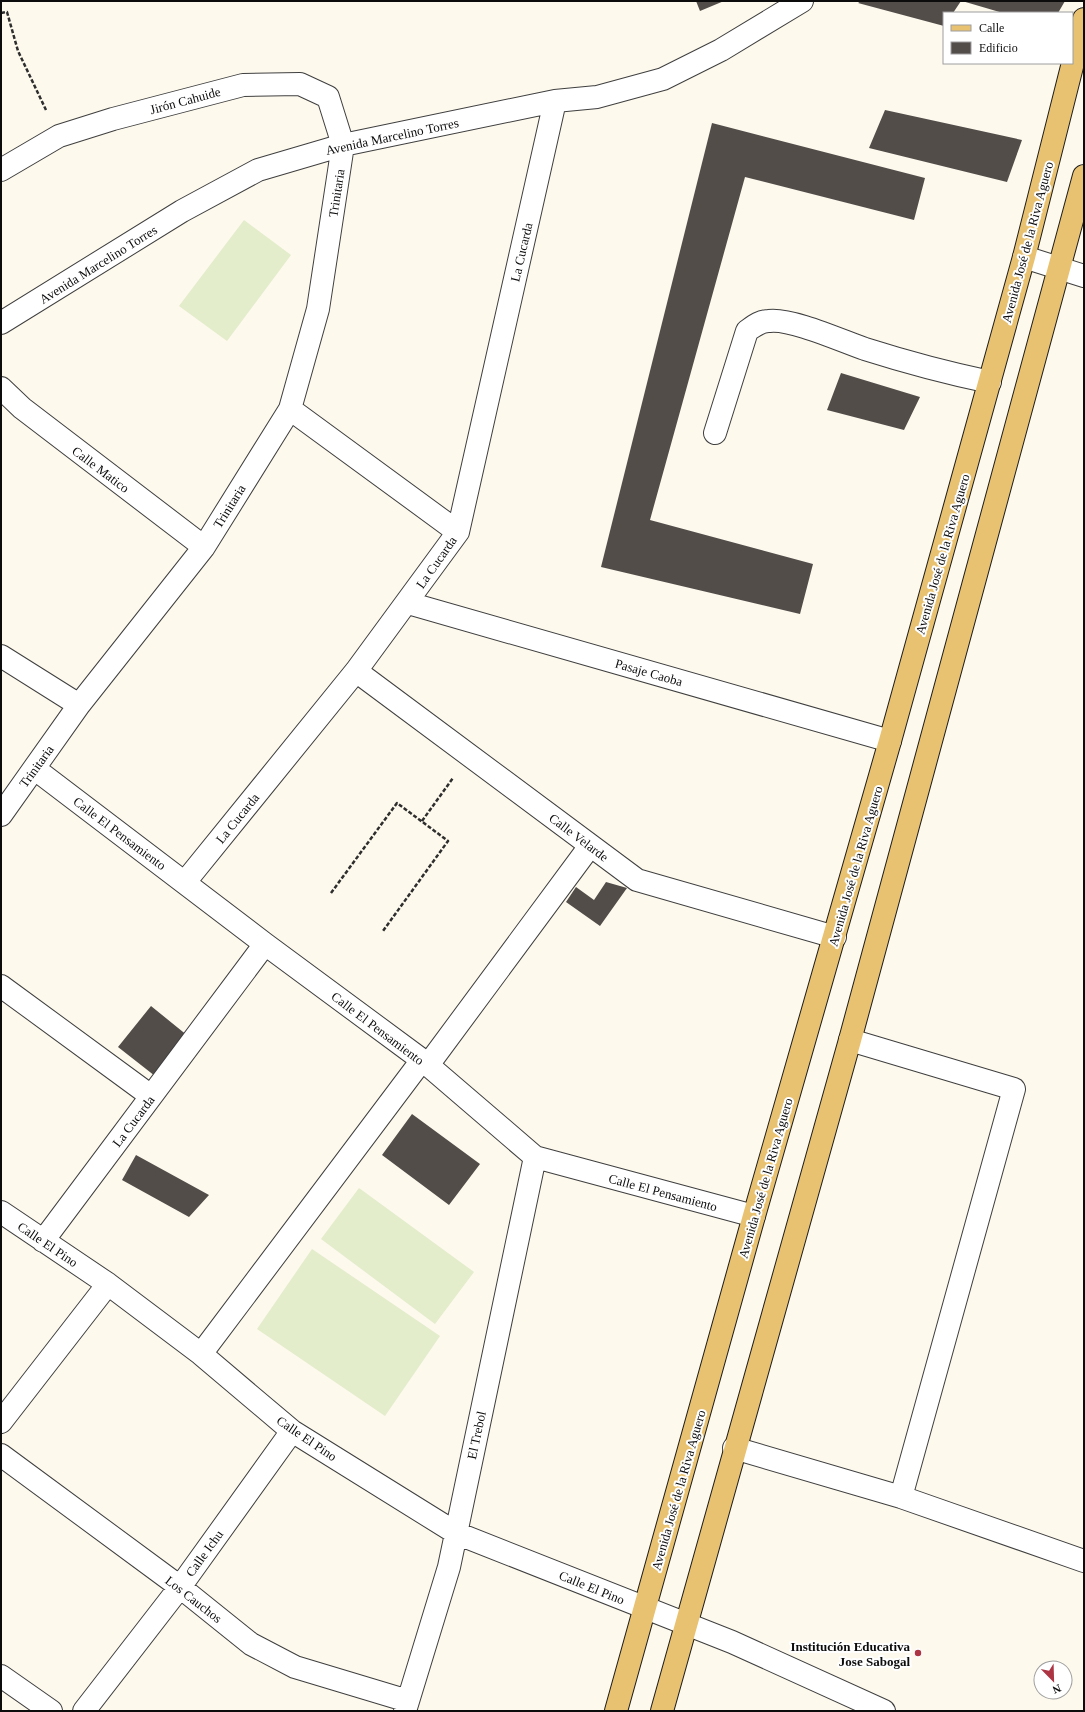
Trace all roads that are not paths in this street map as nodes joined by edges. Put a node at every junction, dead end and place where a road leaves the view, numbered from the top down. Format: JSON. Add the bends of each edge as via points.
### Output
{"nodes":[{"id":1,"x":802,"y":1,"type":"edge"},
{"id":2,"x":1084,"y":19,"type":"edge"},
{"id":3,"x":1073,"y":63,"type":"edge"},
{"id":4,"x":1073,"y":64,"type":"edge"},
{"id":5,"x":555,"y":101,"type":"junction"},
{"id":6,"x":343,"y":145,"type":"junction"},
{"id":7,"x":1,"y":170,"type":"edge"},
{"id":8,"x":1084,"y":176,"type":"edge"},
{"id":9,"x":1024,"y":257,"type":"junction"},
{"id":10,"x":1059,"y":267,"type":"junction"},
{"id":11,"x":1084,"y":276,"type":"edge"},
{"id":12,"x":1,"y":323,"type":"edge"},
{"id":13,"x":990,"y":382,"type":"junction"},
{"id":14,"x":1,"y":388,"type":"edge"},
{"id":15,"x":290,"y":408,"type":"junction"},
{"id":16,"x":715,"y":433,"type":"dead end"},
{"id":17,"x":458,"y":532,"type":"junction"},
{"id":18,"x":204,"y":547,"type":"junction"},
{"id":19,"x":408,"y":603,"type":"junction"},
{"id":20,"x":1,"y":656,"type":"edge"},
{"id":21,"x":356,"y":671,"type":"junction"},
{"id":22,"x":80,"y":705,"type":"junction"},
{"id":23,"x":890,"y":741,"type":"junction"},
{"id":24,"x":35,"y":768,"type":"junction"},
{"id":25,"x":1,"y":815,"type":"edge"},
{"id":26,"x":590,"y":846,"type":"junction"},
{"id":27,"x":185,"y":882,"type":"junction"},
{"id":28,"x":835,"y":937,"type":"junction"},
{"id":29,"x":265,"y":944,"type":"junction"},
{"id":30,"x":1,"y":986,"type":"edge"},
{"id":31,"x":850,"y":1040,"type":"junction"},
{"id":32,"x":425,"y":1063,"type":"junction"},
{"id":33,"x":151,"y":1096,"type":"junction"},
{"id":34,"x":535,"y":1157,"type":"junction"},
{"id":35,"x":1,"y":1212,"type":"edge"},
{"id":36,"x":754,"y":1216,"type":"junction"},
{"id":37,"x":43,"y":1241,"type":"junction"},
{"id":38,"x":108,"y":1284,"type":"junction"},
{"id":39,"x":201,"y":1354,"type":"junction"},
{"id":40,"x":1,"y":1422,"type":"edge"},
{"id":41,"x":292,"y":1431,"type":"junction"},
{"id":42,"x":734,"y":1448,"type":"junction"},
{"id":43,"x":1,"y":1455,"type":"edge"},
{"id":44,"x":901,"y":1497,"type":"junction"},
{"id":45,"x":456,"y":1533,"type":"junction"},
{"id":46,"x":1084,"y":1561,"type":"edge"},
{"id":47,"x":180,"y":1587,"type":"junction"},
{"id":48,"x":645,"y":1608,"type":"junction"},
{"id":49,"x":686,"y":1625,"type":"junction"},
{"id":50,"x":1,"y":1676,"type":"edge"},
{"id":51,"x":406,"y":1706,"type":"edge"},
{"id":52,"x":864,"y":1706,"type":"edge"},
{"id":53,"x":51,"y":1711,"type":"edge"},
{"id":54,"x":84,"y":1711,"type":"edge"},
{"id":55,"x":616,"y":1711,"type":"edge"},
{"id":56,"x":662,"y":1711,"type":"edge"},
{"id":57,"x":884,"y":1711,"type":"edge"}],
"edges":[{"from":1,"to":5,"type":"street","name":"Avenida Marcelino Torres","via":[[721,50],[663,79],[598,97]]},
{"from":2,"to":3,"type":"main road","name":"Avenida José de la Riva Aguero"},
{"from":4,"to":9,"type":"main road","name":"Avenida José de la Riva Aguero"},
{"from":5,"to":6,"type":"street","name":"Avenida Marcelino Torres"},
{"from":5,"to":17,"type":"street","name":"La Cucarda"},
{"from":6,"to":7,"type":"street","name":"Jirón Cahuide","via":[[328,97],[300,84],[243,85],[59,136]]},
{"from":6,"to":12,"type":"street","name":"Avenida Marcelino Torres","via":[[258,170],[182,211]]},
{"from":6,"to":15,"type":"street","name":"Trinitaria","via":[[318,309]]},
{"from":8,"to":10,"type":"main road"},
{"from":9,"to":10,"type":"street"},
{"from":9,"to":13,"type":"main road","name":"Avenida José de la Riva Aguero"},
{"from":10,"to":11,"type":"street"},
{"from":10,"to":31,"type":"main road"},
{"from":13,"to":16,"type":"street","via":[[935,371],[793,323],[770,320],[757,324],[747,331]]},
{"from":13,"to":23,"type":"main road","name":"Avenida José de la Riva Aguero"},
{"from":14,"to":18,"type":"street","name":"Calle Matico","via":[[22,408]]},
{"from":15,"to":17,"type":"street"},
{"from":15,"to":18,"type":"street","name":"Trinitaria"},
{"from":17,"to":19,"type":"street","name":"La Cucarda"},
{"from":18,"to":22,"type":"street","name":"Trinitaria"},
{"from":19,"to":21,"type":"street","name":"La Cucarda"},
{"from":19,"to":23,"type":"street","name":"Pasaje Caoba"},
{"from":20,"to":22,"type":"street"},
{"from":21,"to":26,"type":"street","name":"Calle Velarde"},
{"from":21,"to":27,"type":"street","name":"La Cucarda"},
{"from":22,"to":24,"type":"street","name":"Trinitaria"},
{"from":23,"to":28,"type":"main road","name":"Avenida José de la Riva Aguero"},
{"from":24,"to":25,"type":"street","name":"Trinitaria"},
{"from":24,"to":27,"type":"street","name":"Calle El Pensamiento"},
{"from":26,"to":28,"type":"street","name":"Calle Velarde","via":[[637,880]]},
{"from":26,"to":32,"type":"street"},
{"from":27,"to":29,"type":"street","name":"Calle El Pensamiento"},
{"from":28,"to":36,"type":"main road","name":"Avenida José de la Riva Aguero"},
{"from":29,"to":32,"type":"street","name":"Calle El Pensamiento"},
{"from":29,"to":33,"type":"street","name":"La Cucarda"},
{"from":30,"to":33,"type":"street"},
{"from":31,"to":42,"type":"main road"},
{"from":31,"to":44,"type":"street","via":[[1014,1089]]},
{"from":32,"to":34,"type":"street","name":"Calle El Pensamiento"},
{"from":32,"to":39,"type":"street"},
{"from":33,"to":37,"type":"street","name":"La Cucarda"},
{"from":34,"to":36,"type":"street","name":"Calle El Pensamiento"},
{"from":34,"to":45,"type":"street","name":"El Trebol"},
{"from":35,"to":37,"type":"street","name":"Calle El Pino"},
{"from":36,"to":48,"type":"main road","name":"Avenida José de la Riva Aguero"},
{"from":37,"to":38,"type":"street","name":"Calle El Pino"},
{"from":38,"to":39,"type":"street","name":"Calle El Pino"},
{"from":38,"to":40,"type":"street"},
{"from":39,"to":41,"type":"street","name":"Calle El Pino"},
{"from":41,"to":45,"type":"street","name":"Calle El Pino"},
{"from":41,"to":47,"type":"street","name":"Calle Ichu"},
{"from":42,"to":44,"type":"street"},
{"from":42,"to":49,"type":"main road"},
{"from":43,"to":47,"type":"street","name":"Los Cauchos"},
{"from":44,"to":46,"type":"street"},
{"from":45,"to":48,"type":"street","name":"Calle El Pino"},
{"from":45,"to":51,"type":"street","name":"El Trebol","via":[[449,1567]]},
{"from":47,"to":51,"type":"street","name":"Los Cauchos","via":[[251,1644],[295,1667]]},
{"from":47,"to":54,"type":"street","name":"Calle Ichu"},
{"from":48,"to":49,"type":"street","name":"Calle El Pino"},
{"from":48,"to":55,"type":"main road","name":"Avenida José de la Riva Aguero"},
{"from":49,"to":52,"type":"street","name":"Calle El Pino","via":[[732,1642]]},
{"from":49,"to":56,"type":"main road"},
{"from":50,"to":53,"type":"street"},
{"from":52,"to":57,"type":"street","name":"Calle El Pino"}]}
